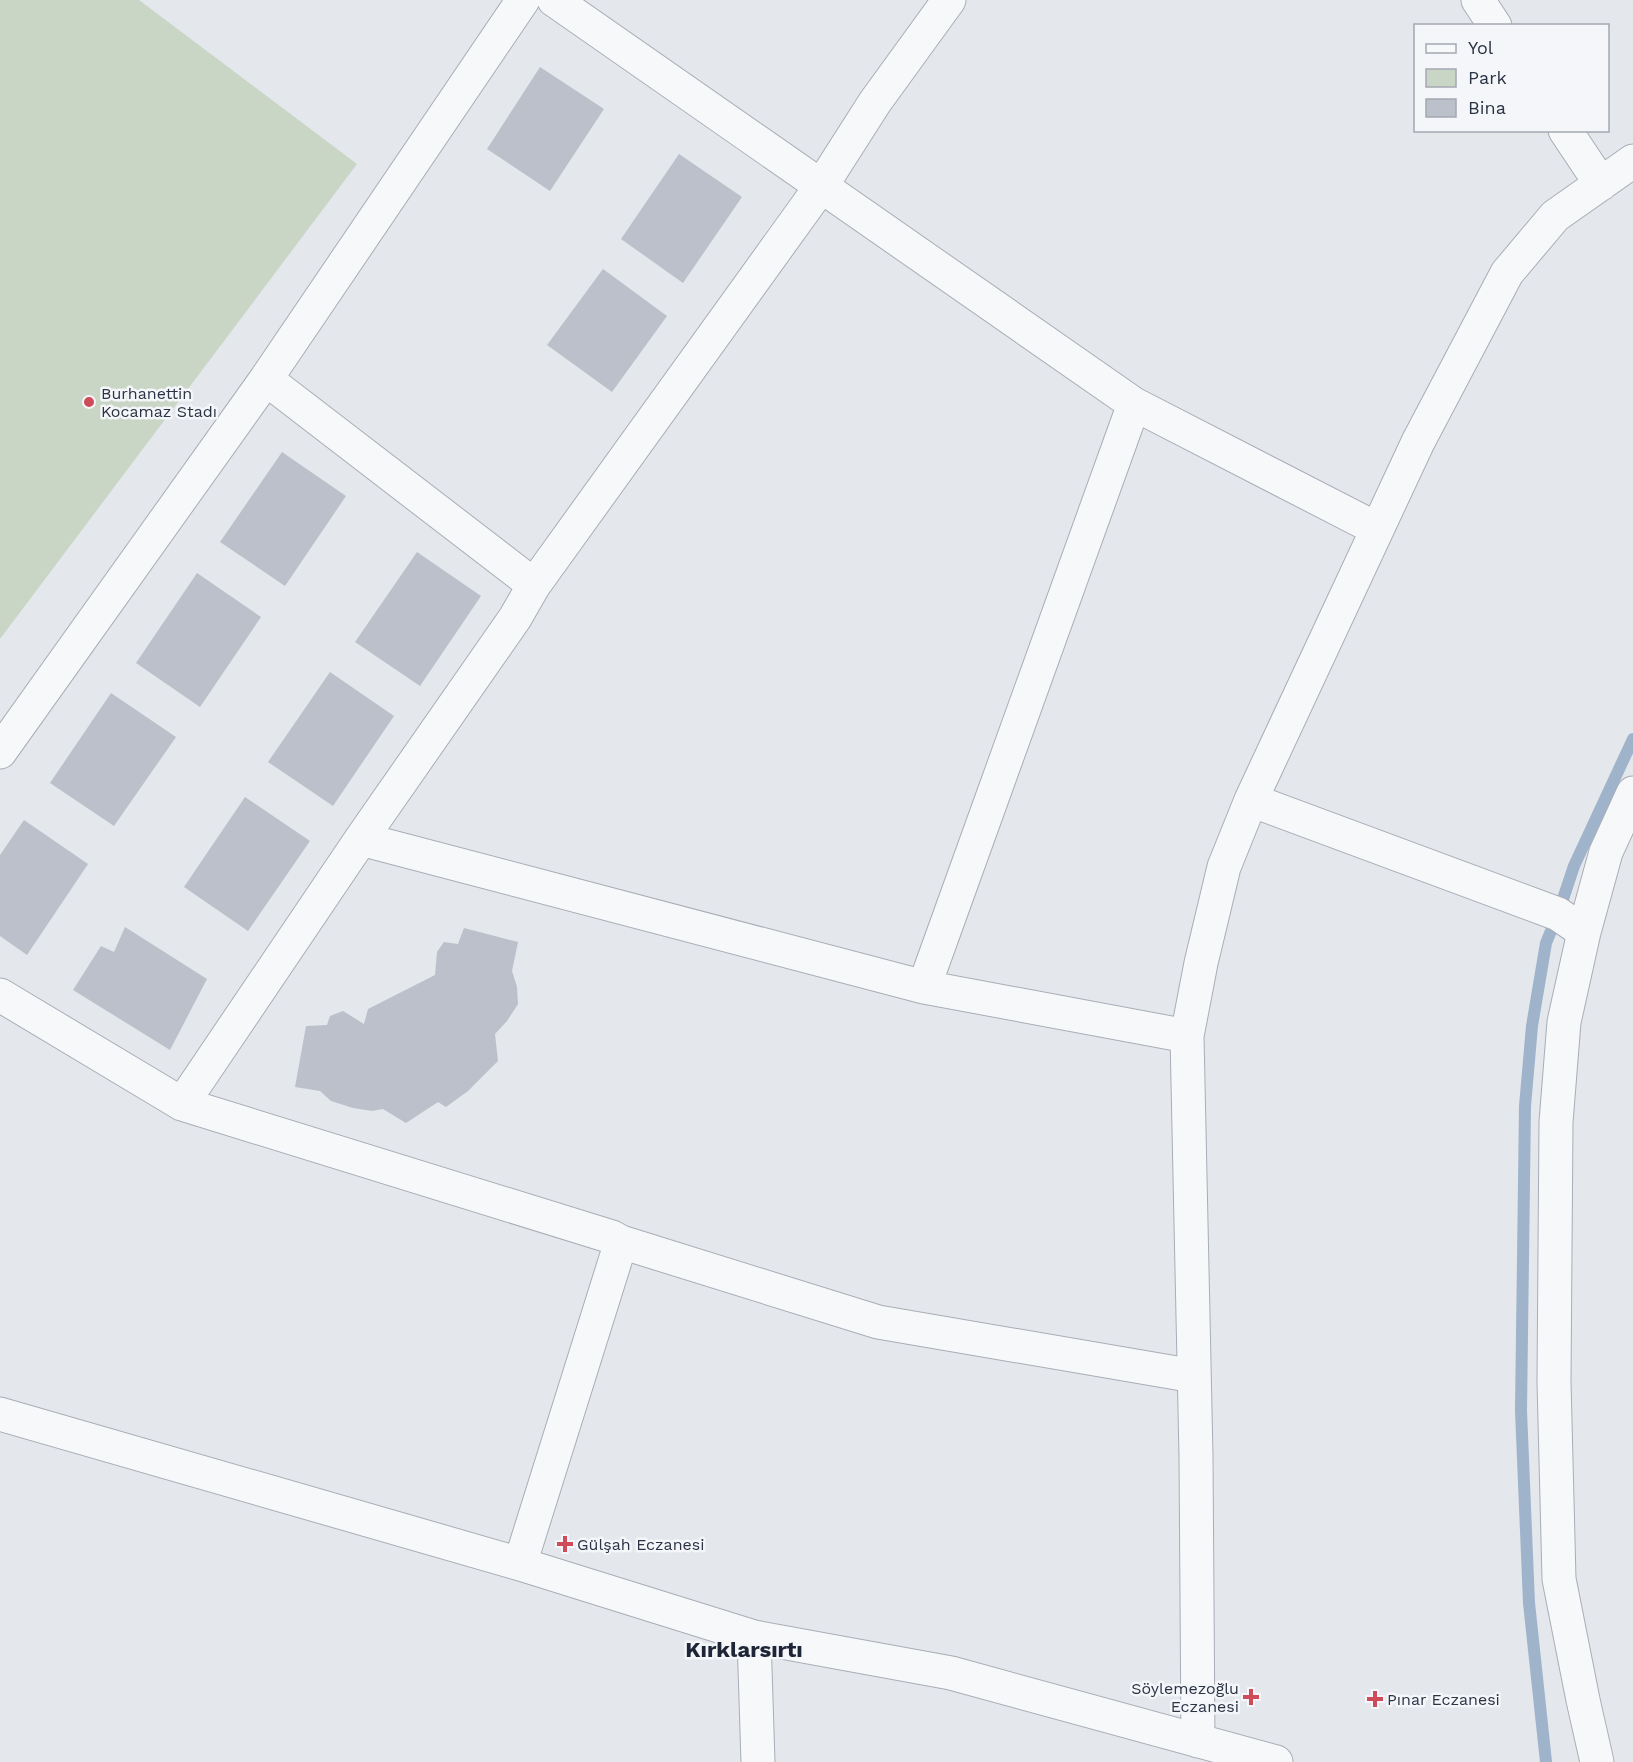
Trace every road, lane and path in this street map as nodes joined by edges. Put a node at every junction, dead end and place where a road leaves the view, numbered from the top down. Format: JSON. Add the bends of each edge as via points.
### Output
{"nodes":[{"id":1,"x":523,"y":0,"type":"edge"},
{"id":2,"x":554,"y":0,"type":"edge"},
{"id":3,"x":949,"y":0,"type":"edge"},
{"id":4,"x":1478,"y":0,"type":"edge"},
{"id":5,"x":1494,"y":24,"type":"edge"},
{"id":6,"x":1566,"y":132,"type":"edge"},
{"id":7,"x":1633,"y":161,"type":"edge"},
{"id":8,"x":1601,"y":184,"type":"junction"},
{"id":9,"x":822,"y":185,"type":"junction"},
{"id":10,"x":266,"y":379,"type":"junction"},
{"id":11,"x":1134,"y":404,"type":"junction"},
{"id":12,"x":1377,"y":529,"type":"junction"},
{"id":13,"x":534,"y":585,"type":"junction"},
{"id":14,"x":0,"y":752,"type":"edge"},
{"id":15,"x":1633,"y":793,"type":"edge"},
{"id":16,"x":1251,"y":800,"type":"junction"},
{"id":17,"x":361,"y":839,"type":"junction"},
{"id":18,"x":1584,"y":932,"type":"junction"},
{"id":19,"x":924,"y":987,"type":"junction"},
{"id":20,"x":0,"y":995,"type":"edge"},
{"id":21,"x":1187,"y":1036,"type":"junction"},
{"id":22,"x":182,"y":1104,"type":"junction"},
{"id":23,"x":621,"y":1242,"type":"junction"},
{"id":24,"x":1194,"y":1376,"type":"junction"},
{"id":25,"x":0,"y":1414,"type":"edge"},
{"id":26,"x":520,"y":1564,"type":"junction"},
{"id":27,"x":754,"y":1637,"type":"junction"},
{"id":28,"x":1198,"y":1741,"type":"junction"},
{"id":29,"x":758,"y":1762,"type":"edge"},
{"id":30,"x":1276,"y":1762,"type":"edge"},
{"id":31,"x":1597,"y":1762,"type":"edge"}],
"edges":[{"from":1,"to":10,"type":"street"},
{"from":2,"to":9,"type":"street"},
{"from":3,"to":9,"type":"street","via":[[875,102]]},
{"from":4,"to":5,"type":"street"},
{"from":6,"to":8,"type":"street"},
{"from":7,"to":8,"type":"street"},
{"from":8,"to":12,"type":"street","via":[[1555,216],[1507,273]]},
{"from":9,"to":11,"type":"street"},
{"from":9,"to":13,"type":"street"},
{"from":10,"to":13,"type":"street"},
{"from":10,"to":14,"type":"street"},
{"from":11,"to":12,"type":"street"},
{"from":11,"to":19,"type":"street"},
{"from":12,"to":16,"type":"street"},
{"from":13,"to":17,"type":"street"},
{"from":15,"to":18,"type":"street","via":[[1606,852]]},
{"from":16,"to":18,"type":"street","via":[[1558,914]]},
{"from":16,"to":21,"type":"street","via":[[1224,867]]},
{"from":17,"to":19,"type":"street"},
{"from":17,"to":22,"type":"street"},
{"from":18,"to":31,"type":"street","via":[[1564,1022],[1556,1122],[1554,1381],[1559,1579]]},
{"from":19,"to":21,"type":"street"},
{"from":20,"to":22,"type":"street"},
{"from":21,"to":24,"type":"street"},
{"from":22,"to":23,"type":"street"},
{"from":23,"to":24,"type":"street","via":[[878,1322]]},
{"from":23,"to":26,"type":"street"},
{"from":24,"to":28,"type":"street"},
{"from":25,"to":26,"type":"street"},
{"from":26,"to":27,"type":"street"},
{"from":27,"to":28,"type":"street","via":[[951,1673]]},
{"from":27,"to":29,"type":"street"},
{"from":28,"to":30,"type":"street"}]}
